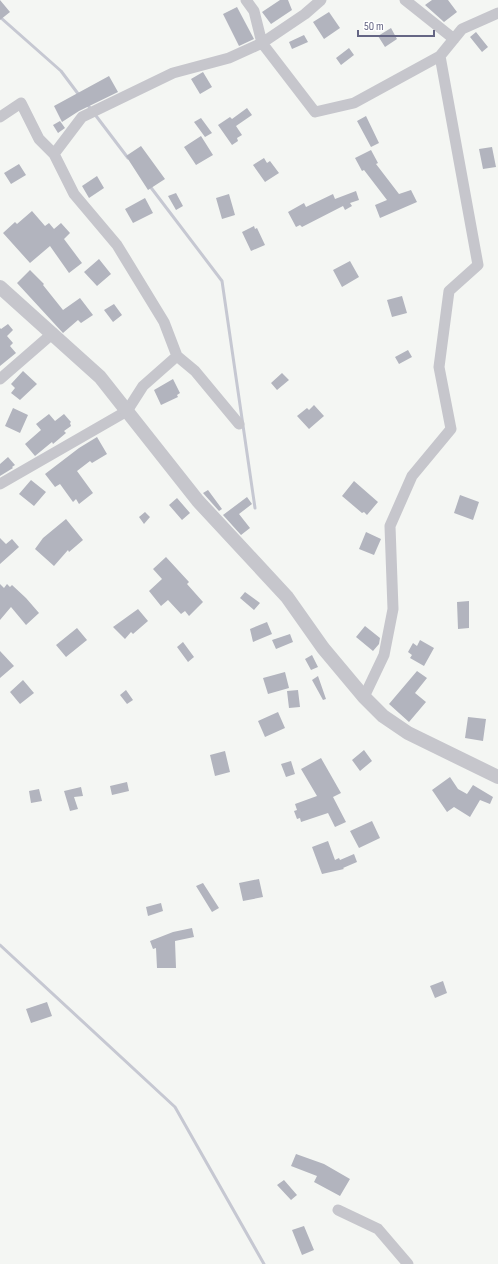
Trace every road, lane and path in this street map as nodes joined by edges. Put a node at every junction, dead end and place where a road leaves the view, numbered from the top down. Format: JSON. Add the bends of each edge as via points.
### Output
{"nodes":[{"id":1,"x":246,"y":0,"type":"edge"},
{"id":2,"x":321,"y":0,"type":"edge"},
{"id":3,"x":405,"y":0,"type":"edge"},
{"id":4,"x":498,"y":13,"type":"edge"},
{"id":5,"x":454,"y":39,"type":"junction"},
{"id":6,"x":262,"y":43,"type":"junction"},
{"id":7,"x":440,"y":56,"type":"junction"},
{"id":8,"x":0,"y":117,"type":"edge"},
{"id":9,"x":54,"y":154,"type":"junction"},
{"id":10,"x":0,"y":287,"type":"edge"},
{"id":11,"x":53,"y":333,"type":"junction"},
{"id":12,"x":177,"y":356,"type":"junction"},
{"id":13,"x":0,"y":379,"type":"edge"},
{"id":14,"x":127,"y":411,"type":"junction"},
{"id":15,"x":239,"y":424,"type":"dead end"},
{"id":16,"x":0,"y":484,"type":"edge"},
{"id":17,"x":364,"y":697,"type":"junction"},
{"id":18,"x":498,"y":777,"type":"edge"},
{"id":19,"x":338,"y":1210,"type":"dead end"},
{"id":20,"x":408,"y":1264,"type":"edge"}],
"edges":[{"from":1,"to":6,"type":"street","via":[[254,12]]},
{"from":2,"to":6,"type":"street"},
{"from":3,"to":5,"type":"street"},
{"from":4,"to":5,"type":"street","via":[[462,29]]},
{"from":5,"to":7,"type":"street"},
{"from":6,"to":7,"type":"street","via":[[315,112],[354,103]]},
{"from":6,"to":9,"type":"street","via":[[229,58],[173,73],[82,117]]},
{"from":7,"to":17,"type":"street","via":[[478,265],[449,291],[439,367],[451,429],[412,476],[390,526],[393,609],[384,655]]},
{"from":8,"to":9,"type":"street","via":[[21,104],[39,139]]},
{"from":9,"to":12,"type":"street","via":[[74,194],[117,245],[164,322]]},
{"from":10,"to":11,"type":"street"},
{"from":11,"to":13,"type":"street"},
{"from":11,"to":14,"type":"street","via":[[100,377]]},
{"from":12,"to":14,"type":"street","via":[[143,386]]},
{"from":12,"to":15,"type":"street","via":[[195,371]]},
{"from":14,"to":16,"type":"street"},
{"from":14,"to":17,"type":"street","via":[[198,501],[287,598],[322,648]]},
{"from":17,"to":18,"type":"street","via":[[383,716],[408,733]]},
{"from":19,"to":20,"type":"street","via":[[378,1229]]}]}
